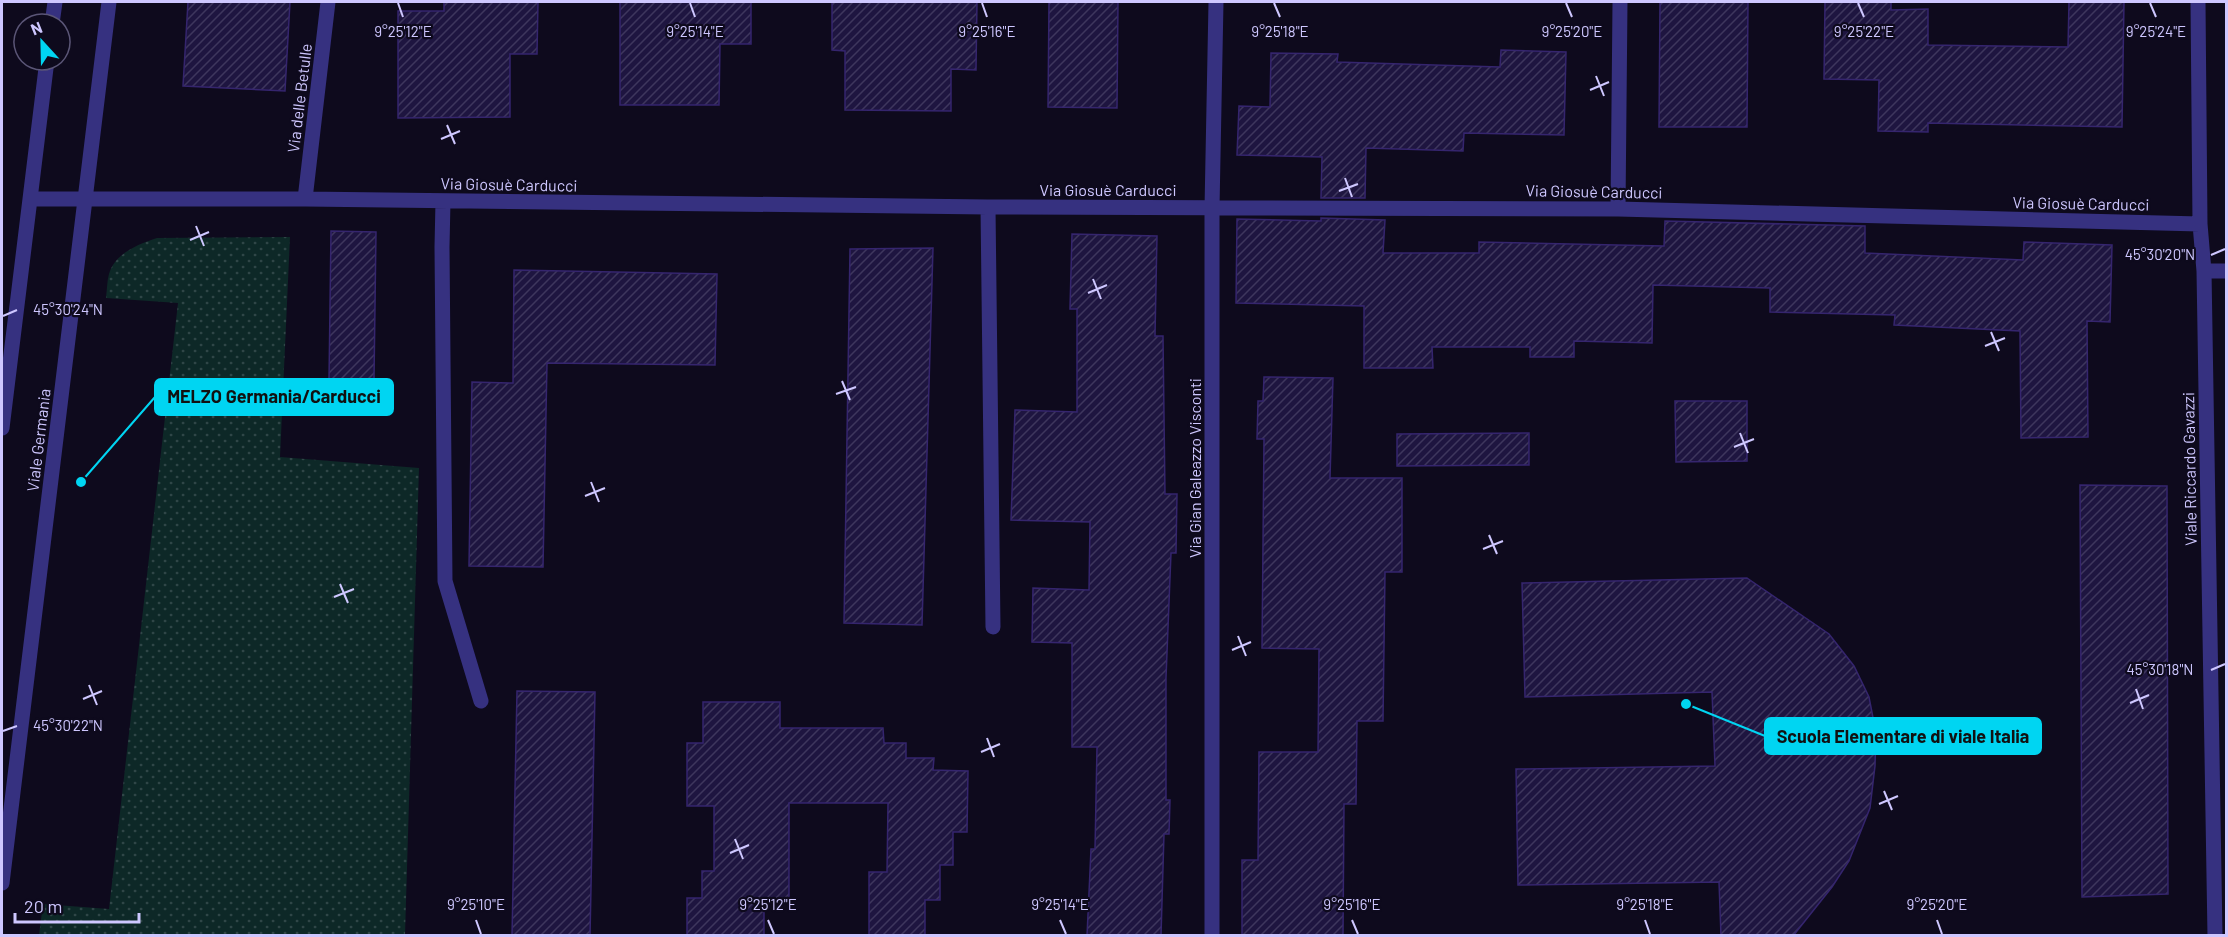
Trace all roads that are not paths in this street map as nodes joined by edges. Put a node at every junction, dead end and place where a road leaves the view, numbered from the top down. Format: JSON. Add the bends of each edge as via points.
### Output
{"nodes":[{"id":1,"x":109,"y":2,"type":"edge"},
{"id":2,"x":328,"y":2,"type":"edge"},
{"id":3,"x":1216,"y":2,"type":"edge"},
{"id":4,"x":1620,"y":2,"type":"edge"},
{"id":5,"x":2198,"y":2,"type":"edge"},
{"id":6,"x":46,"y":72,"type":"edge"},
{"id":7,"x":30,"y":199,"type":"junction"},
{"id":8,"x":305,"y":199,"type":"junction"},
{"id":9,"x":85,"y":200,"type":"junction"},
{"id":10,"x":443,"y":201,"type":"junction"},
{"id":11,"x":988,"y":207,"type":"junction"},
{"id":12,"x":1212,"y":208,"type":"junction"},
{"id":13,"x":1618,"y":209,"type":"junction"},
{"id":14,"x":2200,"y":224,"type":"junction"},
{"id":15,"x":2226,"y":271,"type":"edge"},
{"id":16,"x":2204,"y":272,"type":"junction"},
{"id":17,"x":2,"y":428,"type":"edge"},
{"id":18,"x":993,"y":627,"type":"dead end"},
{"id":19,"x":481,"y":701,"type":"dead end"},
{"id":20,"x":2,"y":883,"type":"edge"},
{"id":21,"x":1212,"y":936,"type":"edge"},
{"id":22,"x":2215,"y":936,"type":"edge"}],
"edges":[{"from":1,"to":9,"type":"street","name":"Viale Germania"},
{"from":2,"to":8,"type":"street","name":"Via delle Betulle"},
{"from":3,"to":12,"type":"street","name":"Via Gian Galeazzo Visconti"},
{"from":4,"to":13,"type":"street"},
{"from":5,"to":14,"type":"street","name":"Viale Riccardo Gavazzi"},
{"from":6,"to":7,"type":"street"},
{"from":7,"to":9,"type":"street","name":"Via Giosuè Carducci"},
{"from":7,"to":17,"type":"street"},
{"from":8,"to":9,"type":"street","name":"Via Giosuè Carducci"},
{"from":8,"to":10,"type":"street","name":"Via Giosuè Carducci"},
{"from":9,"to":20,"type":"street","name":"Viale Germania"},
{"from":10,"to":11,"type":"street","name":"Via Giosuè Carducci"},
{"from":10,"to":19,"type":"street","via":[[445,581]]},
{"from":11,"to":12,"type":"street","name":"Via Giosuè Carducci"},
{"from":11,"to":18,"type":"street"},
{"from":12,"to":13,"type":"street","name":"Via Giosuè Carducci"},
{"from":12,"to":21,"type":"street","name":"Via Gian Galeazzo Visconti"},
{"from":13,"to":14,"type":"street","name":"Via Giosuè Carducci"},
{"from":14,"to":16,"type":"street","name":"Viale Riccardo Gavazzi"},
{"from":15,"to":16,"type":"street"},
{"from":16,"to":22,"type":"street","name":"Viale Riccardo Gavazzi"}]}
